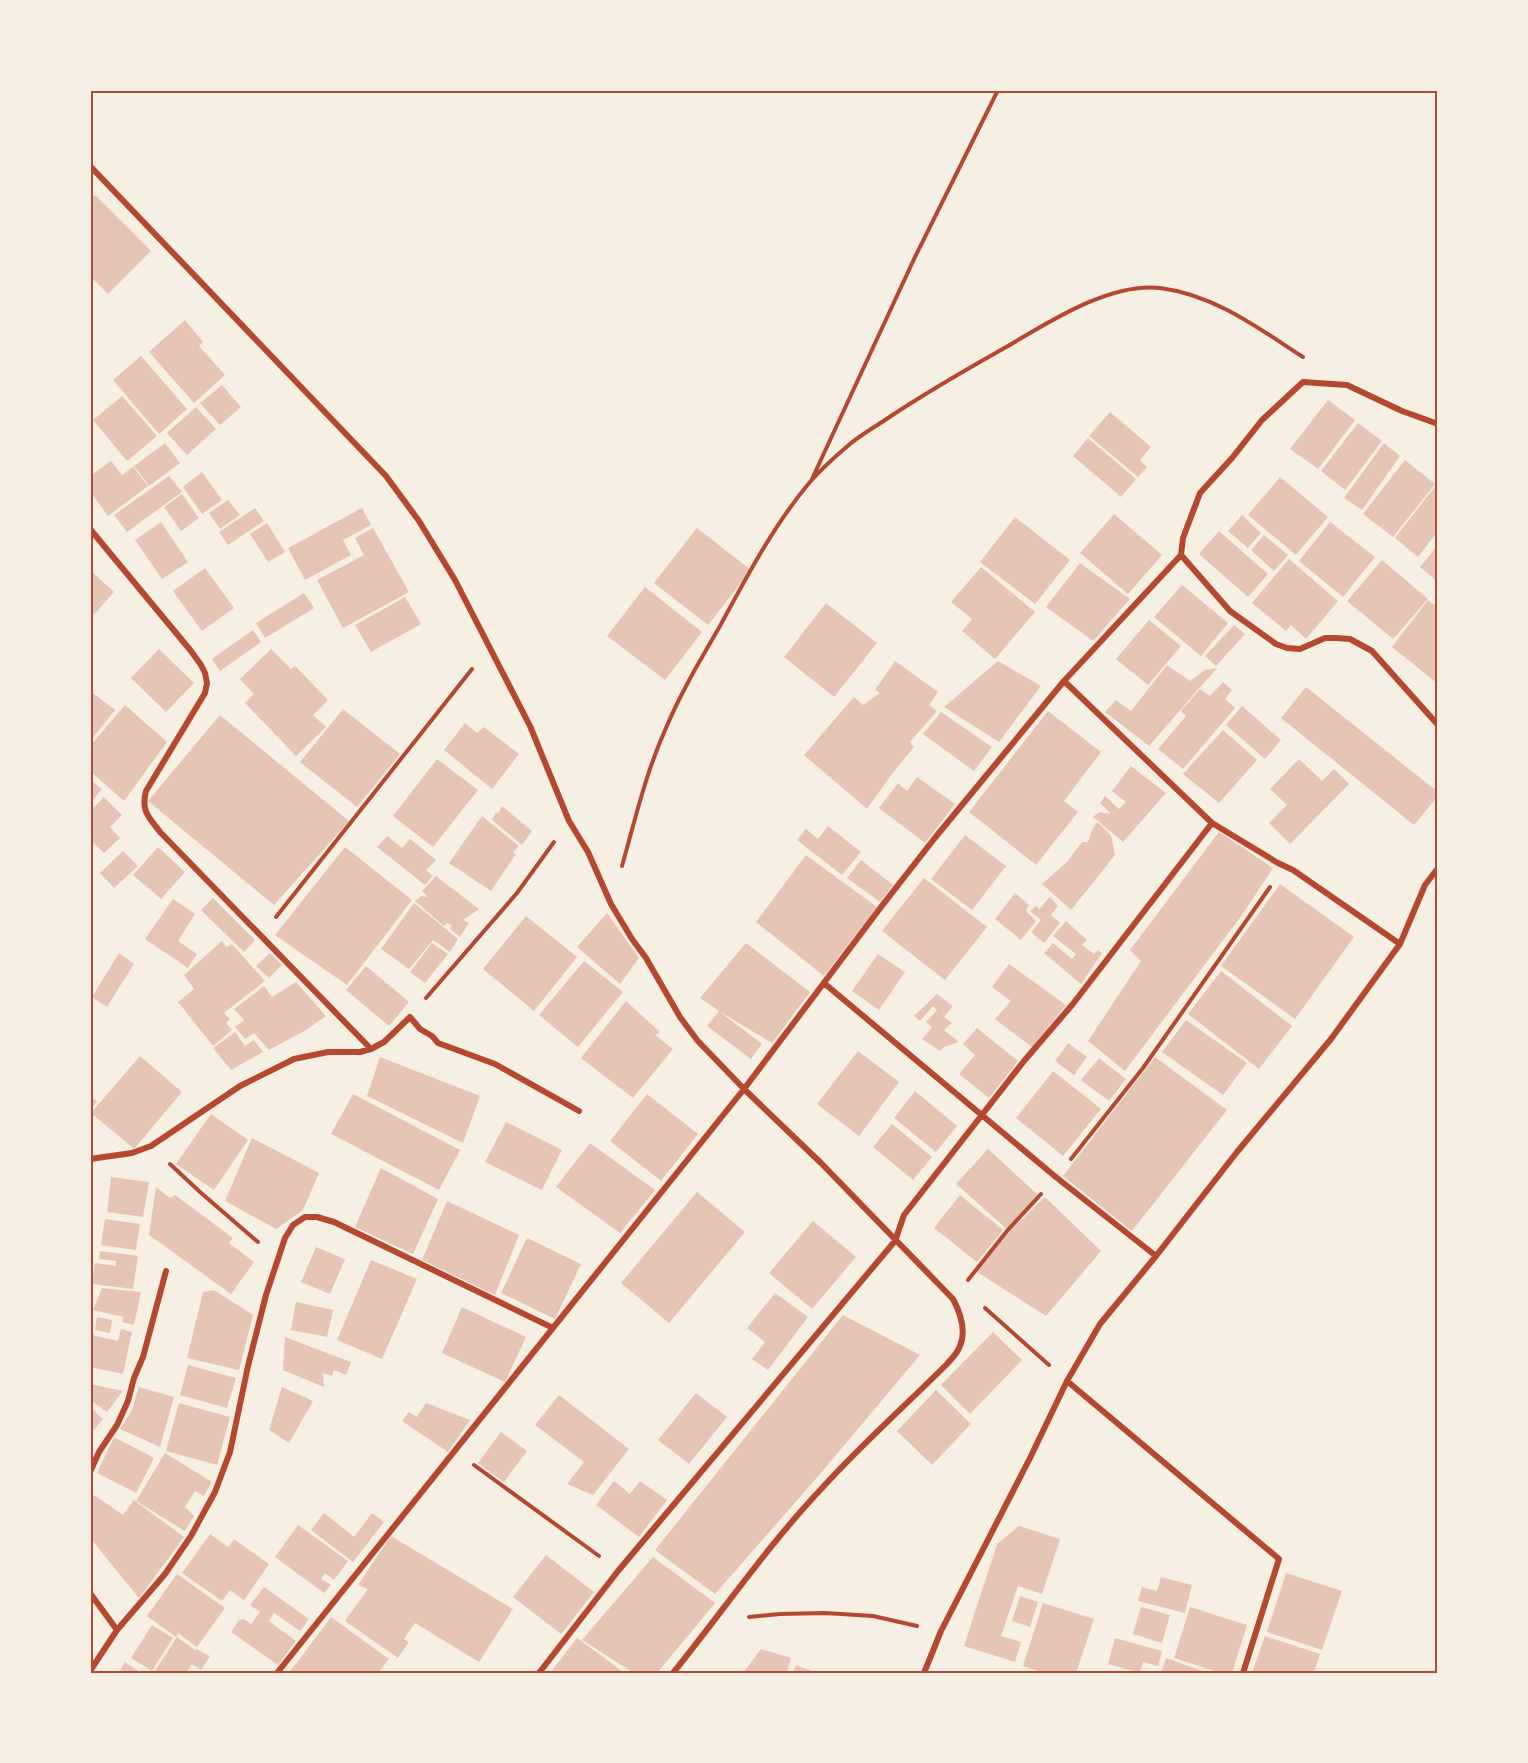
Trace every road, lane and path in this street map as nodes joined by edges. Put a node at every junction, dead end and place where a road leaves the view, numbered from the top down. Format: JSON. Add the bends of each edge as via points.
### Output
{"nodes":[{"id":1,"x":998,"y":90,"type":"edge"},
{"id":2,"x":90,"y":166,"type":"edge"},
{"id":3,"x":1307,"y":360,"type":"dead end"},
{"id":4,"x":1438,"y":424,"type":"edge"},
{"id":5,"x":811,"y":481,"type":"junction"},
{"id":6,"x":90,"y":529,"type":"edge"},
{"id":7,"x":1181,"y":555,"type":"junction"},
{"id":8,"x":490,"y":647,"type":"junction"},
{"id":9,"x":1064,"y":681,"type":"junction"},
{"id":10,"x":1438,"y":724,"type":"edge"},
{"id":11,"x":569,"y":821,"type":"junction"},
{"id":12,"x":1212,"y":823,"type":"junction"},
{"id":13,"x":1285,"y":867,"type":"junction"},
{"id":14,"x":1438,"y":868,"type":"edge"},
{"id":15,"x":611,"y":904,"type":"junction"},
{"id":16,"x":261,"y":935,"type":"junction"},
{"id":17,"x":1400,"y":944,"type":"junction"},
{"id":18,"x":825,"y":984,"type":"junction"},
{"id":19,"x":410,"y":1017,"type":"junction"},
{"id":20,"x":371,"y":1049,"type":"junction"},
{"id":21,"x":744,"y":1089,"type":"junction"},
{"id":22,"x":579,"y":1111,"type":"dead end"},
{"id":23,"x":982,"y":1115,"type":"junction"},
{"id":24,"x":152,"y":1146,"type":"junction"},
{"id":25,"x":90,"y":1159,"type":"edge"},
{"id":26,"x":1057,"y":1178,"type":"junction"},
{"id":27,"x":895,"y":1241,"type":"junction"},
{"id":28,"x":1156,"y":1257,"type":"junction"},
{"id":29,"x":278,"y":1258,"type":"junction"},
{"id":30,"x":166,"y":1271,"type":"dead end"},
{"id":31,"x":962,"y":1288,"type":"junction"},
{"id":32,"x":953,"y":1299,"type":"junction"},
{"id":33,"x":553,"y":1328,"type":"junction"},
{"id":34,"x":1067,"y":1381,"type":"junction"},
{"id":35,"x":454,"y":1450,"type":"junction"},
{"id":36,"x":90,"y":1473,"type":"edge"},
{"id":37,"x":618,"y":1571,"type":"junction"},
{"id":38,"x":90,"y":1593,"type":"edge"},
{"id":39,"x":712,"y":1624,"type":"junction"},
{"id":40,"x":117,"y":1630,"type":"junction"},
{"id":41,"x":941,"y":1631,"type":"junction"},
{"id":42,"x":90,"y":1671,"type":"edge"},
{"id":43,"x":277,"y":1673,"type":"edge"},
{"id":44,"x":539,"y":1673,"type":"edge"},
{"id":45,"x":673,"y":1673,"type":"edge"},
{"id":46,"x":924,"y":1673,"type":"edge"},
{"id":47,"x":1243,"y":1673,"type":"edge"}],
"edges":[{"from":1,"to":5,"type":"path","via":[[910,267]]},
{"from":2,"to":8,"type":"street","via":[[386,476],[455,580]]},
{"from":3,"to":5,"type":"path","via":[[1228,309],[1203,298],[1157,287],[1107,295],[1070,310],[945,381],[851,443]]},
{"from":4,"to":7,"type":"street","via":[[1347,385],[1303,382],[1262,420],[1200,493],[1183,538]]},
{"from":5,"to":15,"type":"path","via":[[747,577],[665,728]]},
{"from":6,"to":16,"type":"street","via":[[191,651],[207,683],[200,702],[146,791],[145,812]]},
{"from":7,"to":9,"type":"street"},
{"from":7,"to":10,"type":"street","via":[[1230,611],[1276,644],[1300,649],[1325,639],[1350,639],[1372,651]]},
{"from":8,"to":11,"type":"street","via":[[530,726]]},
{"from":8,"to":16,"type":"path"},
{"from":9,"to":12,"type":"street"},
{"from":9,"to":18,"type":"street","via":[[934,839]]},
{"from":11,"to":15,"type":"street"},
{"from":11,"to":19,"type":"path","via":[[517,893]]},
{"from":12,"to":13,"type":"street"},
{"from":12,"to":23,"type":"street"},
{"from":13,"to":17,"type":"street"},
{"from":13,"to":26,"type":"path","via":[[1143,1068]]},
{"from":14,"to":17,"type":"street","via":[[1425,885]]},
{"from":15,"to":21,"type":"street","via":[[697,1040]]},
{"from":16,"to":20,"type":"street"},
{"from":17,"to":28,"type":"street","via":[[1332,1039]]},
{"from":18,"to":21,"type":"street"},
{"from":18,"to":23,"type":"street"},
{"from":19,"to":20,"type":"street"},
{"from":19,"to":22,"type":"street","via":[[438,1043],[495,1064]]},
{"from":20,"to":24,"type":"street","via":[[294,1059],[240,1086]]},
{"from":21,"to":27,"type":"street"},
{"from":21,"to":33,"type":"street"},
{"from":23,"to":26,"type":"street"},
{"from":23,"to":27,"type":"street","via":[[904,1215]]},
{"from":24,"to":25,"type":"street"},
{"from":24,"to":29,"type":"path"},
{"from":26,"to":28,"type":"street"},
{"from":26,"to":31,"type":"path"},
{"from":27,"to":32,"type":"street"},
{"from":27,"to":37,"type":"street"},
{"from":28,"to":34,"type":"street","via":[[1100,1324]]},
{"from":29,"to":33,"type":"street","via":[[294,1225],[305,1217],[317,1217]]},
{"from":29,"to":40,"type":"street","via":[[223,1474],[206,1511],[165,1574]]},
{"from":30,"to":36,"type":"street","via":[[128,1401]]},
{"from":31,"to":32,"type":"path"},
{"from":31,"to":34,"type":"path"},
{"from":32,"to":39,"type":"street","via":[[961,1314],[959,1348],[940,1372],[822,1487]]},
{"from":33,"to":35,"type":"street"},
{"from":34,"to":41,"type":"street"},
{"from":34,"to":47,"type":"street","via":[[1279,1559]]},
{"from":35,"to":37,"type":"path"},
{"from":35,"to":43,"type":"street"},
{"from":37,"to":44,"type":"street"},
{"from":38,"to":40,"type":"street"},
{"from":39,"to":41,"type":"path","via":[[770,1615],[825,1614],[873,1616]]},
{"from":39,"to":45,"type":"street"},
{"from":40,"to":42,"type":"street"},
{"from":41,"to":46,"type":"street"}]}
